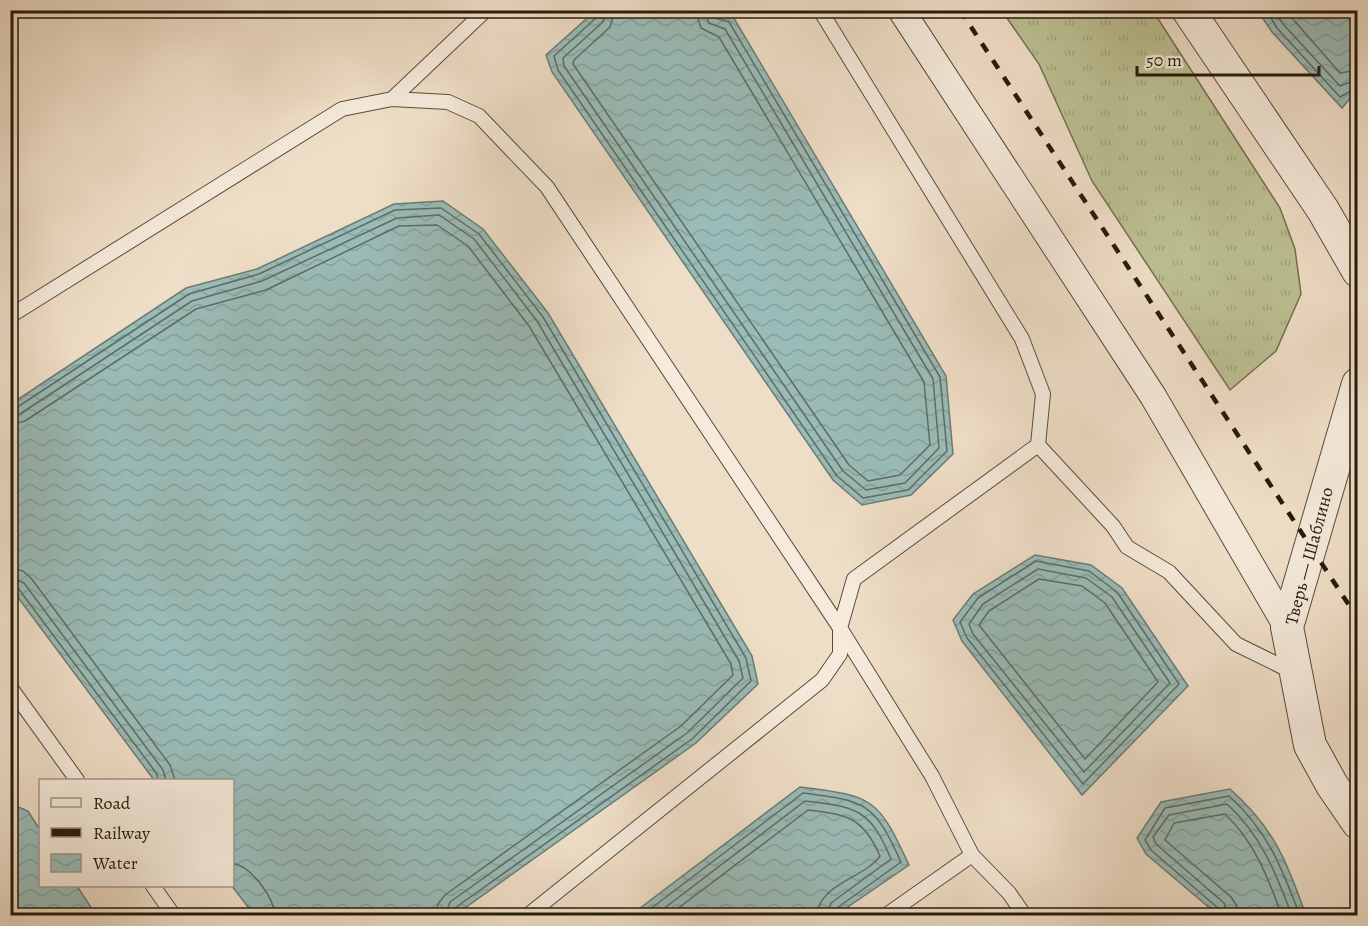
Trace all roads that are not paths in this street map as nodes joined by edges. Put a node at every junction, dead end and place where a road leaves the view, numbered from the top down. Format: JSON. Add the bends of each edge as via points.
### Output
{"nodes":[{"id":1,"x":486,"y":10,"type":"edge"},
{"id":2,"x":820,"y":10,"type":"edge"},
{"id":3,"x":901,"y":10,"type":"edge"},
{"id":4,"x":1188,"y":10,"type":"edge"},
{"id":5,"x":392,"y":99,"type":"junction"},
{"id":6,"x":1358,"y":271,"type":"edge"},
{"id":7,"x":10,"y":316,"type":"edge"},
{"id":8,"x":1358,"y":384,"type":"edge"},
{"id":9,"x":1351,"y":426,"type":"edge"},
{"id":10,"x":1038,"y":445,"type":"junction"},
{"id":11,"x":1287,"y":627,"type":"junction"},
{"id":12,"x":840,"y":628,"type":"junction"},
{"id":13,"x":1294,"y":673,"type":"junction"},
{"id":14,"x":10,"y":687,"type":"edge"},
{"id":15,"x":76,"y":779,"type":"edge"},
{"id":16,"x":1358,"y":823,"type":"edge"},
{"id":17,"x":972,"y":855,"type":"junction"},
{"id":18,"x":154,"y":887,"type":"edge"},
{"id":19,"x":174,"y":915,"type":"edge"},
{"id":20,"x":527,"y":915,"type":"edge"},
{"id":21,"x":885,"y":915,"type":"edge"},
{"id":22,"x":1025,"y":915,"type":"edge"}],
"edges":[{"from":1,"to":5,"type":"lane"},
{"from":2,"to":10,"type":"lane","via":[[1022,339],[1043,394]]},
{"from":3,"to":11,"type":"street","via":[[1153,396]]},
{"from":4,"to":6,"type":"street","via":[[1323,210]]},
{"from":5,"to":7,"type":"lane","via":[[342,109]]},
{"from":5,"to":12,"type":"lane","via":[[448,102],[479,116],[547,186]]},
{"from":8,"to":9,"type":"street","name":"Тверь — Шаблино"},
{"from":9,"to":11,"type":"street","name":"Тверь — Шаблино"},
{"from":10,"to":12,"type":"lane","via":[[854,579]]},
{"from":10,"to":13,"type":"lane","via":[[1127,546],[1169,572],[1236,645]]},
{"from":11,"to":13,"type":"street","name":"Тверь — Шаблино"},
{"from":12,"to":17,"type":"lane","via":[[932,776]]},
{"from":12,"to":20,"type":"lane","via":[[840,654],[822,680]]},
{"from":13,"to":16,"type":"street","name":"Тверь — Шаблино","via":[[1310,745]]},
{"from":14,"to":15,"type":"lane"},
{"from":17,"to":21,"type":"lane"},
{"from":17,"to":22,"type":"lane"},
{"from":18,"to":19,"type":"lane"}]}
